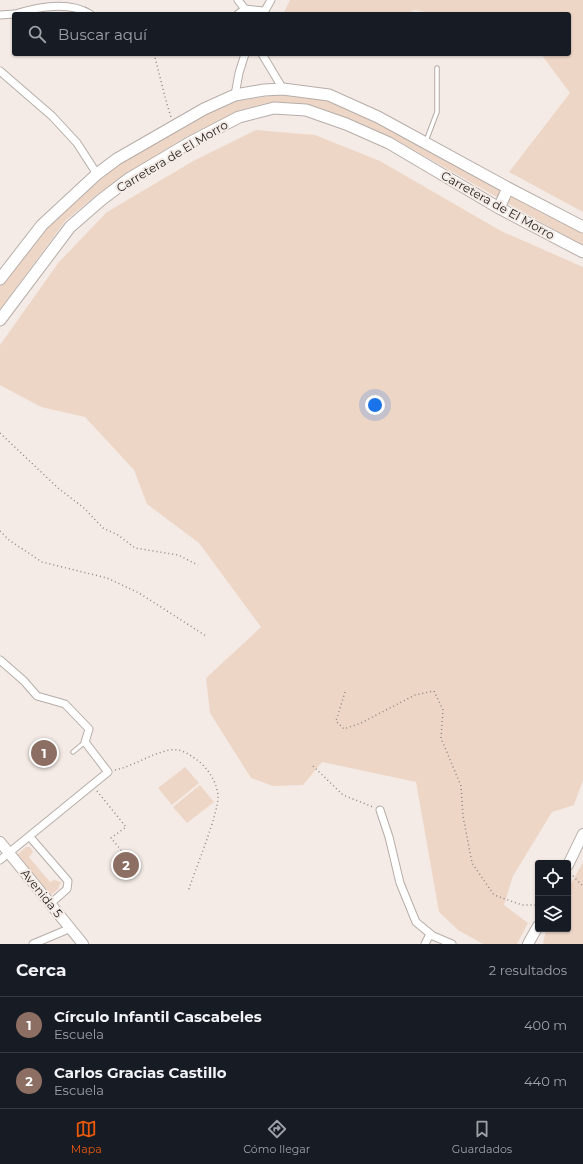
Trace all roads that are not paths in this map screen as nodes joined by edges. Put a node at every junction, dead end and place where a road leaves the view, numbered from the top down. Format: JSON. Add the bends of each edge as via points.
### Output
{"nodes":[{"id":1,"x":238,"y":0,"type":"edge"},
{"id":2,"x":271,"y":0,"type":"edge"},
{"id":3,"x":36,"y":4,"type":"edge"},
{"id":4,"x":245,"y":9,"type":"junction"},
{"id":5,"x":20,"y":12,"type":"edge"},
{"id":6,"x":87,"y":12,"type":"edge"},
{"id":7,"x":241,"y":12,"type":"edge"},
{"id":8,"x":258,"y":12,"type":"edge"},
{"id":9,"x":264,"y":12,"type":"edge"},
{"id":10,"x":0,"y":15,"type":"edge"},
{"id":11,"x":12,"y":15,"type":"edge"},
{"id":12,"x":245,"y":56,"type":"edge"},
{"id":13,"x":263,"y":56,"type":"edge"},
{"id":14,"x":437,"y":68,"type":"dead end"},
{"id":15,"x":0,"y":71,"type":"edge"},
{"id":16,"x":283,"y":89,"type":"junction"},
{"id":17,"x":235,"y":95,"type":"junction"},
{"id":18,"x":426,"y":142,"type":"junction"},
{"id":19,"x":97,"y":174,"type":"junction"},
{"id":20,"x":508,"y":188,"type":"junction"},
{"id":21,"x":499,"y":208,"type":"junction"},
{"id":22,"x":583,"y":227,"type":"edge"},
{"id":23,"x":583,"y":252,"type":"edge"},
{"id":24,"x":0,"y":277,"type":"edge"},
{"id":25,"x":0,"y":320,"type":"edge"},
{"id":26,"x":0,"y":660,"type":"edge"},
{"id":27,"x":85,"y":742,"type":"junction"},
{"id":28,"x":73,"y":752,"type":"dead end"},
{"id":29,"x":380,"y":810,"type":"road end"},
{"id":30,"x":583,"y":834,"type":"edge"},
{"id":31,"x":30,"y":837,"type":"junction"},
{"id":32,"x":0,"y":842,"type":"edge"},
{"id":33,"x":10,"y":854,"type":"junction"},
{"id":34,"x":0,"y":860,"type":"edge"},
{"id":35,"x":570,"y":860,"type":"edge"},
{"id":36,"x":50,"y":904,"type":"junction"},
{"id":37,"x":71,"y":928,"type":"junction"},
{"id":38,"x":535,"y":931,"type":"edge"},
{"id":39,"x":430,"y":934,"type":"junction"},
{"id":40,"x":33,"y":944,"type":"edge"},
{"id":41,"x":83,"y":944,"type":"edge"},
{"id":42,"x":425,"y":944,"type":"edge"},
{"id":43,"x":452,"y":944,"type":"edge"},
{"id":44,"x":528,"y":944,"type":"edge"}],
"edges":[{"from":1,"to":4,"type":"street"},
{"from":2,"to":9,"type":"street"},
{"from":3,"to":5,"type":"street"},
{"from":3,"to":6,"type":"street","via":[[80,8]]},
{"from":4,"to":7,"type":"street"},
{"from":4,"to":8,"type":"street"},
{"from":10,"to":11,"type":"street"},
{"from":12,"to":17,"type":"street"},
{"from":13,"to":16,"type":"street"},
{"from":14,"to":18,"type":"lane","via":[[437,112]]},
{"from":15,"to":19,"type":"street","via":[[52,116],[78,143]]},
{"from":16,"to":17,"type":"main road","name":"Carretera de El Morro"},
{"from":16,"to":18,"type":"main road","name":"Carretera de El Morro","via":[[329,95]]},
{"from":17,"to":19,"type":"main road","name":"Carretera de El Morro","via":[[174,126],[117,159]]},
{"from":18,"to":20,"type":"main road","name":"Carretera de El Morro"},
{"from":19,"to":24,"type":"main road","name":"Carretera de El Morro","via":[[42,224]]},
{"from":20,"to":21,"type":"main road"},
{"from":20,"to":22,"type":"main road","name":"Carretera de El Morro"},
{"from":21,"to":23,"type":"main road","name":"Carretera de El Morro"},
{"from":21,"to":25,"type":"main road","name":"Carretera de El Morro","via":[[389,143],[306,110],[274,108],[239,117],[189,143],[130,178],[101,200],[70,227]]},
{"from":26,"to":27,"type":"street","via":[[37,696],[65,704],[89,729]]},
{"from":27,"to":28,"type":"lane"},
{"from":27,"to":31,"type":"street","via":[[108,772]]},
{"from":29,"to":39,"type":"street","via":[[388,831],[400,883],[416,922]]},
{"from":30,"to":35,"type":"street"},
{"from":31,"to":33,"type":"street"},
{"from":31,"to":36,"type":"street","via":[[68,881],[67,889]]},
{"from":32,"to":33,"type":"street","name":"Avenida 5"},
{"from":33,"to":34,"type":"street"},
{"from":33,"to":36,"type":"street","name":"Avenida 5"},
{"from":36,"to":37,"type":"street","name":"Avenida 5"},
{"from":37,"to":40,"type":"street"},
{"from":37,"to":41,"type":"street","name":"Avenida 5"},
{"from":38,"to":44,"type":"street"},
{"from":39,"to":42,"type":"street"},
{"from":39,"to":43,"type":"street"}]}
